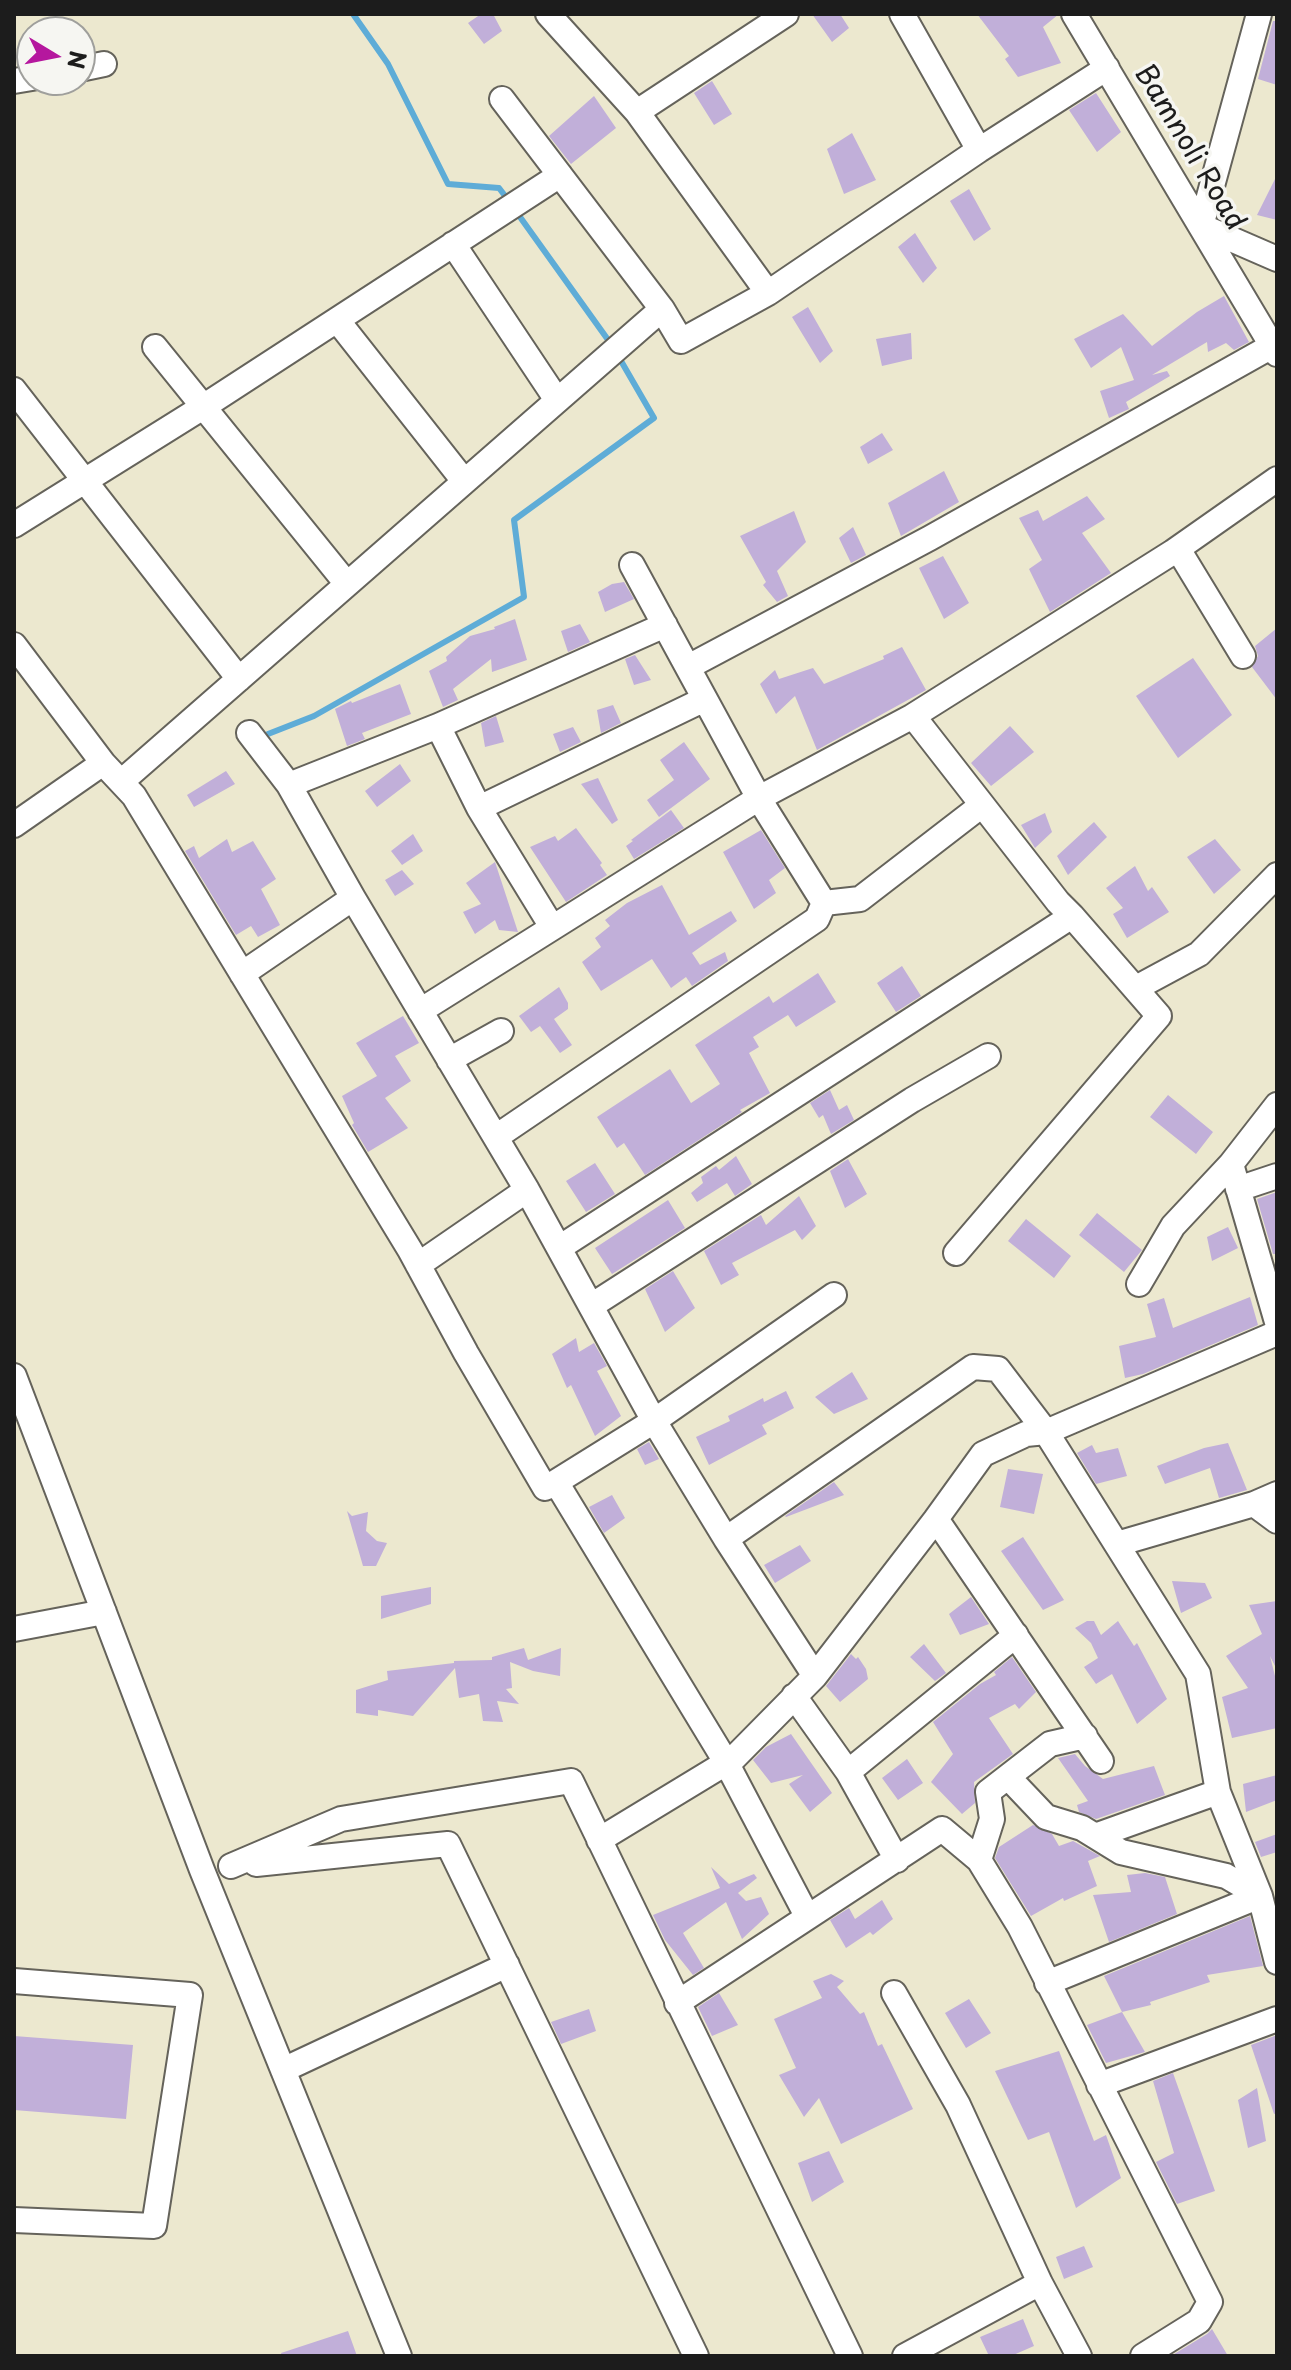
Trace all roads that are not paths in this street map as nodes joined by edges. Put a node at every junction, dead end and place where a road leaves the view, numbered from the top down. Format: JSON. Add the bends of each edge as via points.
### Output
{"nodes":[{"id":1,"x":786,"y":14,"type":"edge"},
{"id":2,"x":902,"y":14,"type":"edge"},
{"id":3,"x":1074,"y":14,"type":"edge"},
{"id":4,"x":1259,"y":14,"type":"edge"},
{"id":5,"x":552,"y":15,"type":"edge"},
{"id":6,"x":1107,"y":68,"type":"junction"},
{"id":7,"x":502,"y":99,"type":"dead end"},
{"id":8,"x":637,"y":112,"type":"junction"},
{"id":9,"x":979,"y":150,"type":"junction"},
{"id":10,"x":560,"y":175,"type":"junction"},
{"id":11,"x":1201,"y":226,"type":"junction"},
{"id":12,"x":453,"y":244,"type":"junction"},
{"id":13,"x":1277,"y":259,"type":"edge"},
{"id":14,"x":768,"y":293,"type":"junction"},
{"id":15,"x":662,"y":309,"type":"junction"},
{"id":16,"x":1267,"y":314,"type":"edge"},
{"id":17,"x":337,"y":320,"type":"junction"},
{"id":18,"x":155,"y":347,"type":"dead end"},
{"id":19,"x":1275,"y":350,"type":"edge"},
{"id":20,"x":14,"y":390,"type":"edge"},
{"id":21,"x":557,"y":400,"type":"junction"},
{"id":22,"x":203,"y":407,"type":"junction"},
{"id":23,"x":1277,"y":479,"type":"edge"},
{"id":24,"x":85,"y":481,"type":"junction"},
{"id":25,"x":464,"y":481,"type":"junction"},
{"id":26,"x":14,"y":525,"type":"edge"},
{"id":27,"x":1178,"y":549,"type":"junction"},
{"id":28,"x":632,"y":565,"type":"dead end"},
{"id":29,"x":347,"y":584,"type":"junction"},
{"id":30,"x":665,"y":625,"type":"junction"},
{"id":31,"x":14,"y":645,"type":"edge"},
{"id":32,"x":1243,"y":656,"type":"dead end"},
{"id":33,"x":688,"y":667,"type":"junction"},
{"id":34,"x":239,"y":679,"type":"junction"},
{"id":35,"x":705,"y":699,"type":"junction"},
{"id":36,"x":913,"y":716,"type":"junction"},
{"id":37,"x":438,"y":726,"type":"junction"},
{"id":38,"x":249,"y":733,"type":"dead end"},
{"id":39,"x":103,"y":763,"type":"junction"},
{"id":40,"x":121,"y":782,"type":"junction"},
{"id":41,"x":289,"y":785,"type":"junction"},
{"id":42,"x":759,"y":798,"type":"junction"},
{"id":43,"x":982,"y":805,"type":"junction"},
{"id":44,"x":479,"y":808,"type":"junction"},
{"id":45,"x":14,"y":825,"type":"edge"},
{"id":46,"x":1277,"y":875,"type":"edge"},
{"id":47,"x":353,"y":898,"type":"junction"},
{"id":48,"x":824,"y":903,"type":"junction"},
{"id":49,"x":1072,"y":916,"type":"junction"},
{"id":50,"x":552,"y":927,"type":"junction"},
{"id":51,"x":242,"y":974,"type":"junction"},
{"id":52,"x":1136,"y":988,"type":"junction"},
{"id":53,"x":420,"y":1011,"type":"junction"},
{"id":54,"x":501,"y":1031,"type":"dead end"},
{"id":55,"x":988,"y":1056,"type":"dead end"},
{"id":56,"x":449,"y":1060,"type":"junction"},
{"id":57,"x":1277,"y":1105,"type":"edge"},
{"id":58,"x":496,"y":1137,"type":"junction"},
{"id":59,"x":1231,"y":1164,"type":"junction"},
{"id":60,"x":1277,"y":1176,"type":"edge"},
{"id":61,"x":1238,"y":1189,"type":"junction"},
{"id":62,"x":527,"y":1190,"type":"junction"},
{"id":63,"x":559,"y":1248,"type":"junction"},
{"id":64,"x":956,"y":1253,"type":"dead end"},
{"id":65,"x":418,"y":1265,"type":"junction"},
{"id":66,"x":1139,"y":1284,"type":"dead end"},
{"id":67,"x":834,"y":1295,"type":"dead end"},
{"id":68,"x":591,"y":1306,"type":"junction"},
{"id":69,"x":1277,"y":1322,"type":"edge"},
{"id":70,"x":1277,"y":1333,"type":"edge"},
{"id":71,"x":14,"y":1376,"type":"edge"},
{"id":72,"x":654,"y":1421,"type":"junction"},
{"id":73,"x":1046,"y":1432,"type":"junction"},
{"id":74,"x":556,"y":1482,"type":"junction"},
{"id":75,"x":1277,"y":1494,"type":"edge"},
{"id":76,"x":1254,"y":1504,"type":"junction"},
{"id":77,"x":936,"y":1519,"type":"junction"},
{"id":78,"x":1277,"y":1521,"type":"edge"},
{"id":79,"x":726,"y":1539,"type":"junction"},
{"id":80,"x":1117,"y":1544,"type":"junction"},
{"id":81,"x":104,"y":1612,"type":"junction"},
{"id":82,"x":14,"y":1629,"type":"edge"},
{"id":83,"x":1016,"y":1635,"type":"junction"},
{"id":84,"x":815,"y":1676,"type":"junction"},
{"id":85,"x":794,"y":1696,"type":"junction"},
{"id":86,"x":1085,"y":1736,"type":"junction"},
{"id":87,"x":1101,"y":1761,"type":"dead end"},
{"id":88,"x":726,"y":1762,"type":"junction"},
{"id":89,"x":848,"y":1772,"type":"junction"},
{"id":90,"x":1008,"y":1777,"type":"junction"},
{"id":91,"x":1218,"y":1792,"type":"junction"},
{"id":92,"x":1095,"y":1836,"type":"junction"},
{"id":93,"x":599,"y":1840,"type":"junction"},
{"id":94,"x":897,"y":1860,"type":"junction"},
{"id":95,"x":979,"y":1860,"type":"junction"},
{"id":96,"x":231,"y":1866,"type":"junction"},
{"id":97,"x":202,"y":1870,"type":"junction"},
{"id":98,"x":1260,"y":1896,"type":"junction"},
{"id":99,"x":807,"y":1916,"type":"junction"},
{"id":100,"x":1277,"y":1962,"type":"edge"},
{"id":101,"x":507,"y":1965,"type":"junction"},
{"id":102,"x":14,"y":1981,"type":"edge"},
{"id":103,"x":1047,"y":1983,"type":"junction"},
{"id":104,"x":894,"y":1993,"type":"dead end"},
{"id":105,"x":677,"y":2003,"type":"junction"},
{"id":106,"x":1277,"y":2019,"type":"edge"},
{"id":107,"x":283,"y":2070,"type":"junction"},
{"id":108,"x":1099,"y":2085,"type":"junction"},
{"id":109,"x":14,"y":2220,"type":"edge"},
{"id":110,"x":1040,"y":2283,"type":"junction"},
{"id":111,"x":399,"y":2356,"type":"edge"},
{"id":112,"x":696,"y":2356,"type":"edge"},
{"id":113,"x":850,"y":2356,"type":"edge"},
{"id":114,"x":905,"y":2356,"type":"edge"},
{"id":115,"x":1079,"y":2356,"type":"edge"},
{"id":116,"x":1143,"y":2356,"type":"edge"}],
"edges":[{"from":1,"to":8,"type":"street"},
{"from":2,"to":9,"type":"street"},
{"from":3,"to":6,"type":"street","name":"Bamnoli Road"},
{"from":4,"to":11,"type":"street"},
{"from":5,"to":8,"type":"street"},
{"from":6,"to":9,"type":"street"},
{"from":6,"to":11,"type":"street","name":"Bamnoli Road"},
{"from":7,"to":10,"type":"street"},
{"from":8,"to":14,"type":"street"},
{"from":9,"to":14,"type":"street"},
{"from":10,"to":12,"type":"street"},
{"from":10,"to":15,"type":"street"},
{"from":11,"to":13,"type":"street"},
{"from":11,"to":16,"type":"street","name":"Bamnoli Road"},
{"from":12,"to":17,"type":"street"},
{"from":12,"to":21,"type":"street"},
{"from":14,"to":15,"type":"street","via":[[681,341]]},
{"from":15,"to":21,"type":"street"},
{"from":16,"to":19,"type":"street","name":"Bamnoli Road"},
{"from":17,"to":22,"type":"street"},
{"from":17,"to":25,"type":"street"},
{"from":18,"to":22,"type":"street"},
{"from":19,"to":33,"type":"street"},
{"from":20,"to":24,"type":"street"},
{"from":21,"to":25,"type":"street"},
{"from":22,"to":24,"type":"street"},
{"from":22,"to":29,"type":"street"},
{"from":23,"to":27,"type":"street"},
{"from":24,"to":26,"type":"street"},
{"from":24,"to":34,"type":"street"},
{"from":25,"to":29,"type":"street"},
{"from":27,"to":32,"type":"street"},
{"from":27,"to":36,"type":"street"},
{"from":28,"to":30,"type":"street"},
{"from":29,"to":34,"type":"street"},
{"from":30,"to":33,"type":"street"},
{"from":30,"to":37,"type":"street"},
{"from":31,"to":39,"type":"street"},
{"from":33,"to":35,"type":"street"},
{"from":34,"to":40,"type":"street"},
{"from":35,"to":42,"type":"street"},
{"from":35,"to":44,"type":"street"},
{"from":36,"to":42,"type":"street"},
{"from":36,"to":43,"type":"street"},
{"from":37,"to":41,"type":"street"},
{"from":37,"to":44,"type":"street"},
{"from":38,"to":41,"type":"street"},
{"from":39,"to":40,"type":"street"},
{"from":39,"to":45,"type":"street"},
{"from":40,"to":51,"type":"street"},
{"from":41,"to":47,"type":"street"},
{"from":42,"to":48,"type":"street"},
{"from":42,"to":50,"type":"street"},
{"from":43,"to":48,"type":"street","via":[[860,899]]},
{"from":43,"to":49,"type":"street"},
{"from":44,"to":50,"type":"street"},
{"from":46,"to":52,"type":"street","via":[[1199,954]]},
{"from":47,"to":51,"type":"street"},
{"from":47,"to":53,"type":"street"},
{"from":48,"to":58,"type":"street","via":[[817,919]]},
{"from":49,"to":52,"type":"street"},
{"from":49,"to":63,"type":"street"},
{"from":50,"to":53,"type":"street"},
{"from":51,"to":65,"type":"street"},
{"from":52,"to":64,"type":"street","via":[[1159,1016]]},
{"from":53,"to":56,"type":"street"},
{"from":54,"to":56,"type":"street"},
{"from":55,"to":68,"type":"street"},
{"from":56,"to":58,"type":"street"},
{"from":57,"to":59,"type":"street"},
{"from":58,"to":62,"type":"street"},
{"from":59,"to":61,"type":"street"},
{"from":59,"to":66,"type":"street","via":[[1173,1226]]},
{"from":60,"to":61,"type":"street"},
{"from":61,"to":69,"type":"street"},
{"from":62,"to":63,"type":"street"},
{"from":62,"to":65,"type":"street"},
{"from":63,"to":68,"type":"street"},
{"from":65,"to":74,"type":"street","via":[[545,1488]]},
{"from":67,"to":72,"type":"street"},
{"from":68,"to":72,"type":"street"},
{"from":70,"to":73,"type":"street"},
{"from":71,"to":81,"type":"street"},
{"from":72,"to":74,"type":"street"},
{"from":72,"to":79,"type":"street"},
{"from":73,"to":77,"type":"street","via":[[1026,1434],[983,1454]]},
{"from":73,"to":79,"type":"street","via":[[998,1369],[973,1367]]},
{"from":73,"to":80,"type":"street"},
{"from":74,"to":88,"type":"street"},
{"from":75,"to":76,"type":"street"},
{"from":76,"to":78,"type":"street"},
{"from":76,"to":80,"type":"street"},
{"from":77,"to":83,"type":"street"},
{"from":77,"to":84,"type":"street"},
{"from":79,"to":84,"type":"street"},
{"from":80,"to":91,"type":"street","via":[[1198,1674]]},
{"from":81,"to":82,"type":"street"},
{"from":81,"to":97,"type":"street"},
{"from":83,"to":86,"type":"street"},
{"from":83,"to":89,"type":"street"},
{"from":84,"to":85,"type":"street"},
{"from":85,"to":88,"type":"street"},
{"from":85,"to":89,"type":"street"},
{"from":86,"to":87,"type":"street"},
{"from":86,"to":90,"type":"street","via":[[1050,1744]]},
{"from":88,"to":93,"type":"street"},
{"from":88,"to":99,"type":"street"},
{"from":89,"to":94,"type":"street"},
{"from":90,"to":92,"type":"street","via":[[1046,1817]]},
{"from":90,"to":95,"type":"street","via":[[988,1792],[992,1819]]},
{"from":91,"to":92,"type":"street"},
{"from":91,"to":98,"type":"street"},
{"from":92,"to":98,"type":"street","via":[[1121,1852],[1226,1876]]},
{"from":93,"to":96,"type":"street","via":[[571,1781],[341,1819]]},
{"from":93,"to":105,"type":"street"},
{"from":94,"to":95,"type":"street","via":[[942,1829]]},
{"from":94,"to":99,"type":"street"},
{"from":95,"to":103,"type":"street"},
{"from":96,"to":97,"type":"street"},
{"from":96,"to":101,"type":"street","via":[[448,1844]]},
{"from":97,"to":107,"type":"street"},
{"from":98,"to":100,"type":"street"},
{"from":98,"to":103,"type":"street"},
{"from":99,"to":105,"type":"street"},
{"from":101,"to":107,"type":"street"},
{"from":101,"to":112,"type":"street"},
{"from":102,"to":109,"type":"street","via":[[190,1995],[154,2226]]},
{"from":103,"to":108,"type":"street"},
{"from":104,"to":110,"type":"street","via":[[958,2105]]},
{"from":105,"to":113,"type":"street"},
{"from":106,"to":108,"type":"street"},
{"from":107,"to":111,"type":"street"},
{"from":108,"to":116,"type":"street","via":[[1210,2302],[1199,2321]]},
{"from":110,"to":114,"type":"street"},
{"from":110,"to":115,"type":"street"}]}
